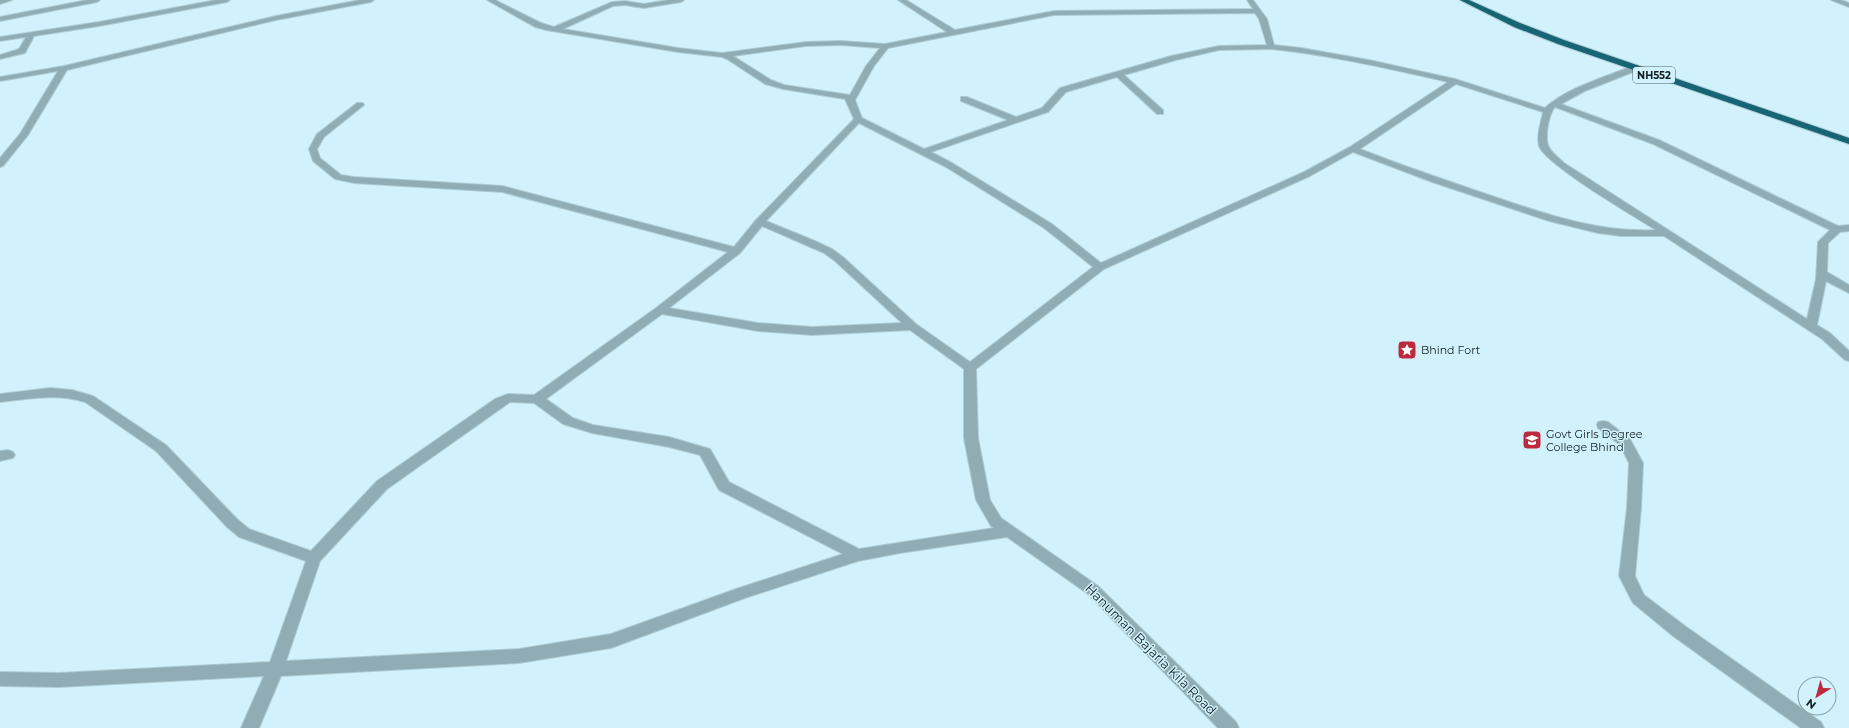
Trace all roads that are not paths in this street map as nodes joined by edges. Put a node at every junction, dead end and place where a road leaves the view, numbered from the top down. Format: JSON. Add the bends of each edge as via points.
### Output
{"nodes":[{"id":1,"x":9,"y":0,"type":"edge"},
{"id":2,"x":97,"y":0,"type":"edge"},
{"id":3,"x":227,"y":0,"type":"edge"},
{"id":4,"x":371,"y":0,"type":"edge"},
{"id":5,"x":506,"y":0,"type":"edge"},
{"id":6,"x":681,"y":0,"type":"edge"},
{"id":7,"x":901,"y":0,"type":"edge"},
{"id":8,"x":1250,"y":0,"type":"edge"},
{"id":9,"x":1463,"y":0,"type":"edge"},
{"id":10,"x":1834,"y":0,"type":"edge"},
{"id":11,"x":492,"y":1,"type":"edge"},
{"id":12,"x":0,"y":2,"type":"edge"},
{"id":13,"x":1849,"y":5,"type":"edge"},
{"id":14,"x":1256,"y":11,"type":"junction"},
{"id":15,"x":0,"y":19,"type":"edge"},
{"id":16,"x":556,"y":29,"type":"junction"},
{"id":17,"x":953,"y":32,"type":"junction"},
{"id":18,"x":31,"y":34,"type":"junction"},
{"id":19,"x":0,"y":39,"type":"edge"},
{"id":20,"x":885,"y":46,"type":"junction"},
{"id":21,"x":1271,"y":47,"type":"junction"},
{"id":22,"x":722,"y":55,"type":"junction"},
{"id":23,"x":0,"y":58,"type":"edge"},
{"id":24,"x":64,"y":68,"type":"junction"},
{"id":25,"x":1635,"y":68,"type":"junction"},
{"id":26,"x":1119,"y":75,"type":"junction"},
{"id":27,"x":0,"y":78,"type":"edge"},
{"id":28,"x":1455,"y":81,"type":"junction"},
{"id":29,"x":851,"y":100,"type":"junction"},
{"id":30,"x":964,"y":100,"type":"dead end"},
{"id":31,"x":360,"y":105,"type":"dead end"},
{"id":32,"x":1550,"y":107,"type":"junction"},
{"id":33,"x":1160,"y":112,"type":"dead end"},
{"id":34,"x":858,"y":119,"type":"junction"},
{"id":35,"x":1016,"y":120,"type":"junction"},
{"id":36,"x":1849,"y":141,"type":"edge"},
{"id":37,"x":1353,"y":149,"type":"junction"},
{"id":38,"x":923,"y":152,"type":"junction"},
{"id":39,"x":0,"y":164,"type":"edge"},
{"id":40,"x":760,"y":222,"type":"junction"},
{"id":41,"x":1849,"y":228,"type":"edge"},
{"id":42,"x":1837,"y":229,"type":"junction"},
{"id":43,"x":1668,"y":233,"type":"junction"},
{"id":44,"x":736,"y":251,"type":"junction"},
{"id":45,"x":1100,"y":266,"type":"junction"},
{"id":46,"x":1821,"y":273,"type":"junction"},
{"id":47,"x":1849,"y":290,"type":"edge"},
{"id":48,"x":660,"y":310,"type":"junction"},
{"id":49,"x":912,"y":326,"type":"junction"},
{"id":50,"x":1811,"y":326,"type":"junction"},
{"id":51,"x":1849,"y":357,"type":"edge"},
{"id":52,"x":970,"y":368,"type":"junction"},
{"id":53,"x":0,"y":398,"type":"edge"},
{"id":54,"x":537,"y":399,"type":"junction"},
{"id":55,"x":1603,"y":425,"type":"dead end"},
{"id":56,"x":1010,"y":531,"type":"junction"},
{"id":57,"x":858,"y":555,"type":"junction"},
{"id":58,"x":314,"y":558,"type":"junction"},
{"id":59,"x":275,"y":670,"type":"junction"},
{"id":60,"x":0,"y":680,"type":"edge"},
{"id":61,"x":250,"y":728,"type":"edge"},
{"id":62,"x":1230,"y":728,"type":"edge"},
{"id":63,"x":1815,"y":728,"type":"edge"}],
"edges":[{"from":1,"to":12,"type":"street"},
{"from":2,"to":15,"type":"street"},
{"from":3,"to":18,"type":"street"},
{"from":4,"to":24,"type":"street","via":[[276,18]]},
{"from":5,"to":11,"type":"street"},
{"from":6,"to":16,"type":"street","via":[[644,6],[612,4]]},
{"from":7,"to":17,"type":"street"},
{"from":8,"to":14,"type":"street"},
{"from":9,"to":25,"type":"highway","number":"NH552","via":[[1524,28]]},
{"from":10,"to":13,"type":"street"},
{"from":11,"to":16,"type":"street","via":[[538,26]]},
{"from":14,"to":17,"type":"street","via":[[1072,12]]},
{"from":14,"to":21,"type":"street","via":[[1263,19]]},
{"from":16,"to":22,"type":"street"},
{"from":17,"to":20,"type":"street"},
{"from":18,"to":19,"type":"street"},
{"from":18,"to":23,"type":"street","via":[[22,51]]},
{"from":20,"to":22,"type":"street","via":[[806,44]]},
{"from":20,"to":29,"type":"street","via":[[870,66]]},
{"from":21,"to":26,"type":"street","via":[[1219,48],[1174,58]]},
{"from":21,"to":28,"type":"street","via":[[1369,62]]},
{"from":22,"to":29,"type":"street","via":[[768,82],[840,95]]},
{"from":24,"to":27,"type":"street"},
{"from":24,"to":39,"type":"street","via":[[24,135]]},
{"from":25,"to":32,"type":"street","via":[[1582,89]]},
{"from":25,"to":36,"type":"highway","number":"NH552"},
{"from":26,"to":33,"type":"street"},
{"from":26,"to":35,"type":"street","via":[[1063,90],[1045,110]]},
{"from":28,"to":32,"type":"street"},
{"from":28,"to":37,"type":"street"},
{"from":29,"to":34,"type":"street"},
{"from":30,"to":35,"type":"street"},
{"from":31,"to":44,"type":"street","via":[[320,136],[313,150],[316,159],[338,177],[502,189]]},
{"from":32,"to":42,"type":"street","via":[[1656,142]]},
{"from":32,"to":43,"type":"street","via":[[1542,139],[1544,147],[1561,165]]},
{"from":34,"to":38,"type":"street"},
{"from":34,"to":40,"type":"street"},
{"from":35,"to":38,"type":"street"},
{"from":37,"to":43,"type":"street","via":[[1414,174],[1595,230],[1643,235]]},
{"from":37,"to":45,"type":"street","via":[[1300,178]]},
{"from":38,"to":45,"type":"street","via":[[1048,226]]},
{"from":40,"to":44,"type":"street"},
{"from":40,"to":49,"type":"street","via":[[828,251]]},
{"from":41,"to":42,"type":"street"},
{"from":42,"to":46,"type":"street","via":[[1823,242]]},
{"from":43,"to":50,"type":"street"},
{"from":44,"to":48,"type":"street"},
{"from":45,"to":52,"type":"street"},
{"from":46,"to":47,"type":"street"},
{"from":46,"to":50,"type":"street"},
{"from":48,"to":49,"type":"street","via":[[758,327],[812,332]]},
{"from":48,"to":54,"type":"street"},
{"from":49,"to":52,"type":"street"},
{"from":50,"to":51,"type":"street"},
{"from":52,"to":56,"type":"street","name":"Hanuman Bajaria Kila Road","via":[[971,438],[983,500],[996,522]]},
{"from":53,"to":58,"type":"street","via":[[50,392],[89,399],[160,448],[244,533]]},
{"from":54,"to":57,"type":"street","via":[[568,421],[592,429],[669,442],[705,452],[724,486]]},
{"from":54,"to":58,"type":"street","via":[[508,398],[499,402],[399,471],[382,485]]},
{"from":55,"to":63,"type":"street","via":[[1625,442],[1636,463],[1627,576],[1638,599],[1678,631]]},
{"from":56,"to":57,"type":"street"},
{"from":56,"to":62,"type":"street","name":"Hanuman Bajaria Kila Road","via":[[1093,590]]},
{"from":57,"to":59,"type":"street","via":[[741,592],[611,641],[520,656]]},
{"from":58,"to":59,"type":"street"},
{"from":59,"to":60,"type":"street","via":[[59,680]]},
{"from":59,"to":61,"type":"street"}]}
